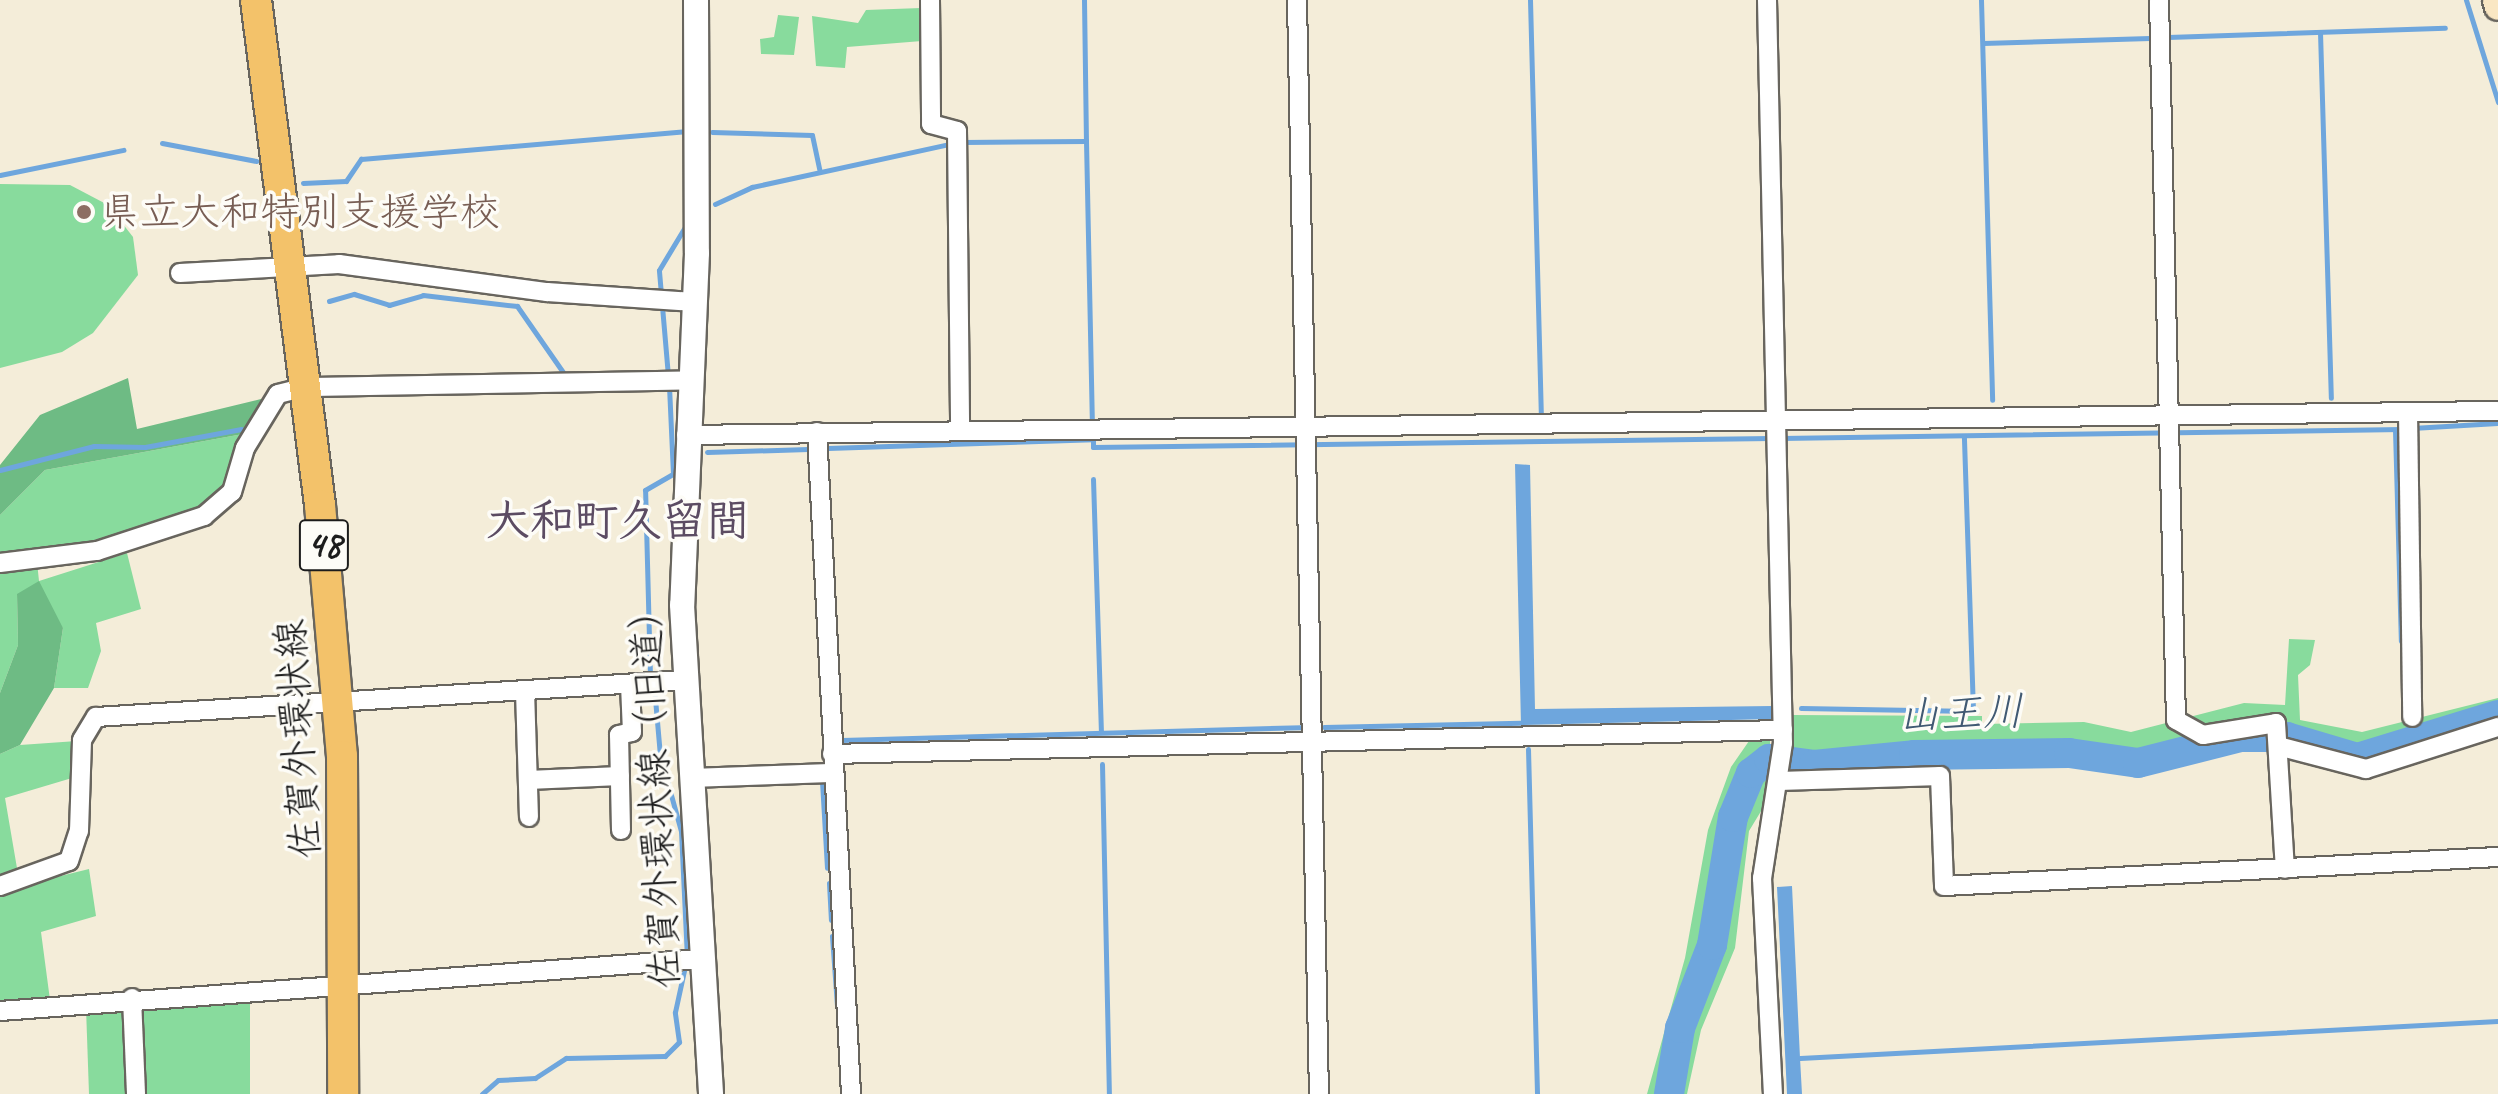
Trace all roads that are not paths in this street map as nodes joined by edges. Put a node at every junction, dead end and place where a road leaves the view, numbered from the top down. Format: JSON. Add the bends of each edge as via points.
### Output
{"nodes":[{"id":1,"x":256,"y":0,"type":"edge"},
{"id":2,"x":696,"y":0,"type":"edge"},
{"id":3,"x":930,"y":0,"type":"edge"},
{"id":4,"x":1297,"y":0,"type":"edge"},
{"id":5,"x":1767,"y":0,"type":"edge"},
{"id":6,"x":2159,"y":0,"type":"edge"},
{"id":7,"x":2496,"y":0,"type":"edge"},
{"id":8,"x":2498,"y":7,"type":"edge"},
{"id":9,"x":292,"y":264,"type":"junction"},
{"id":10,"x":180,"y":273,"type":"dead end"},
{"id":11,"x":675,"y":301,"type":"junction"},
{"id":12,"x":676,"y":380,"type":"junction"},
{"id":13,"x":306,"y":387,"type":"junction"},
{"id":14,"x":2498,"y":411,"type":"edge"},
{"id":15,"x":2408,"y":412,"type":"junction"},
{"id":16,"x":2169,"y":415,"type":"junction"},
{"id":17,"x":1776,"y":420,"type":"junction"},
{"id":18,"x":1306,"y":425,"type":"junction"},
{"id":19,"x":960,"y":430,"type":"junction"},
{"id":20,"x":817,"y":432,"type":"junction"},
{"id":21,"x":686,"y":435,"type":"junction"},
{"id":22,"x":0,"y":563,"type":"edge"},
{"id":23,"x":676,"y":681,"type":"junction"},
{"id":24,"x":635,"y":684,"type":"junction"},
{"id":25,"x":525,"y":691,"type":"junction"},
{"id":26,"x":338,"y":703,"type":"junction"},
{"id":27,"x":2412,"y":717,"type":"dead end"},
{"id":28,"x":2498,"y":727,"type":"edge"},
{"id":29,"x":1783,"y":737,"type":"junction"},
{"id":30,"x":1313,"y":744,"type":"junction"},
{"id":31,"x":2278,"y":746,"type":"junction"},
{"id":32,"x":831,"y":764,"type":"junction"},
{"id":33,"x":620,"y":776,"type":"junction"},
{"id":34,"x":691,"y":778,"type":"junction"},
{"id":35,"x":528,"y":780,"type":"junction"},
{"id":36,"x":1780,"y":781,"type":"junction"},
{"id":37,"x":529,"y":817,"type":"dead end"},
{"id":38,"x":621,"y":830,"type":"dead end"},
{"id":39,"x":2498,"y":857,"type":"edge"},
{"id":40,"x":2285,"y":869,"type":"junction"},
{"id":41,"x":0,"y":886,"type":"edge"},
{"id":42,"x":702,"y":959,"type":"junction"},
{"id":43,"x":346,"y":989,"type":"junction"},
{"id":44,"x":132,"y":998,"type":"junction"},
{"id":45,"x":0,"y":1011,"type":"edge"},
{"id":46,"x":136,"y":1094,"type":"edge"},
{"id":47,"x":343,"y":1094,"type":"edge"},
{"id":48,"x":711,"y":1094,"type":"edge"},
{"id":49,"x":851,"y":1094,"type":"edge"},
{"id":50,"x":1319,"y":1094,"type":"edge"},
{"id":51,"x":1773,"y":1094,"type":"edge"}],
"edges":[{"from":1,"to":9,"type":"main road","name":"佐賀外環状線","number":"48"},
{"from":2,"to":11,"type":"street","name":"佐賀外環状線（旧道）"},
{"from":3,"to":19,"type":"street","via":[[931,124],[957,131]]},
{"from":4,"to":18,"type":"street"},
{"from":5,"to":17,"type":"street"},
{"from":6,"to":16,"type":"street"},
{"from":7,"to":8,"type":"main road"},
{"from":9,"to":10,"type":"street"},
{"from":9,"to":11,"type":"street"},
{"from":9,"to":13,"type":"main road","name":"佐賀外環状線","number":"48"},
{"from":11,"to":12,"type":"street","name":"佐賀外環状線（旧道）"},
{"from":12,"to":13,"type":"street"},
{"from":12,"to":21,"type":"street","name":"佐賀外環状線（旧道）"},
{"from":13,"to":22,"type":"street","via":[[278,394],[245,448],[232,492],[204,516],[97,551]]},
{"from":13,"to":26,"type":"main road","name":"佐賀外環状線","number":"48"},
{"from":14,"to":15,"type":"street"},
{"from":15,"to":16,"type":"street"},
{"from":15,"to":27,"type":"street"},
{"from":16,"to":17,"type":"street"},
{"from":16,"to":31,"type":"street","via":[[2176,720],[2203,735],[2276,723]]},
{"from":17,"to":18,"type":"street"},
{"from":17,"to":29,"type":"street"},
{"from":18,"to":19,"type":"street"},
{"from":18,"to":30,"type":"street"},
{"from":19,"to":20,"type":"street"},
{"from":20,"to":21,"type":"street"},
{"from":20,"to":32,"type":"street"},
{"from":21,"to":23,"type":"street","name":"佐賀外環状線（旧道）"},
{"from":23,"to":24,"type":"street"},
{"from":23,"to":34,"type":"street","name":"佐賀外環状線（旧道）"},
{"from":24,"to":25,"type":"street"},
{"from":24,"to":33,"type":"street","via":[[632,732],[619,735]]},
{"from":25,"to":26,"type":"street"},
{"from":25,"to":35,"type":"street"},
{"from":26,"to":41,"type":"street","via":[[96,717],[82,740],[79,831],[69,861]]},
{"from":26,"to":43,"type":"main road","name":"佐賀外環状線","number":"48"},
{"from":28,"to":31,"type":"street","via":[[2366,769]]},
{"from":29,"to":30,"type":"street"},
{"from":29,"to":36,"type":"street"},
{"from":30,"to":32,"type":"street"},
{"from":30,"to":50,"type":"street"},
{"from":31,"to":40,"type":"street"},
{"from":32,"to":34,"type":"street"},
{"from":32,"to":49,"type":"street"},
{"from":33,"to":35,"type":"street"},
{"from":33,"to":38,"type":"street"},
{"from":34,"to":42,"type":"street","name":"佐賀外環状線（旧道）"},
{"from":35,"to":37,"type":"street"},
{"from":36,"to":40,"type":"street","via":[[1940,776],[1944,886]]},
{"from":36,"to":51,"type":"street","via":[[1762,878]]},
{"from":39,"to":40,"type":"street"},
{"from":42,"to":43,"type":"street"},
{"from":42,"to":48,"type":"street","name":"佐賀外環状線（旧道）"},
{"from":43,"to":44,"type":"street"},
{"from":43,"to":47,"type":"main road","name":"佐賀外環状線","number":"48"},
{"from":44,"to":45,"type":"street"},
{"from":44,"to":46,"type":"street"}]}
